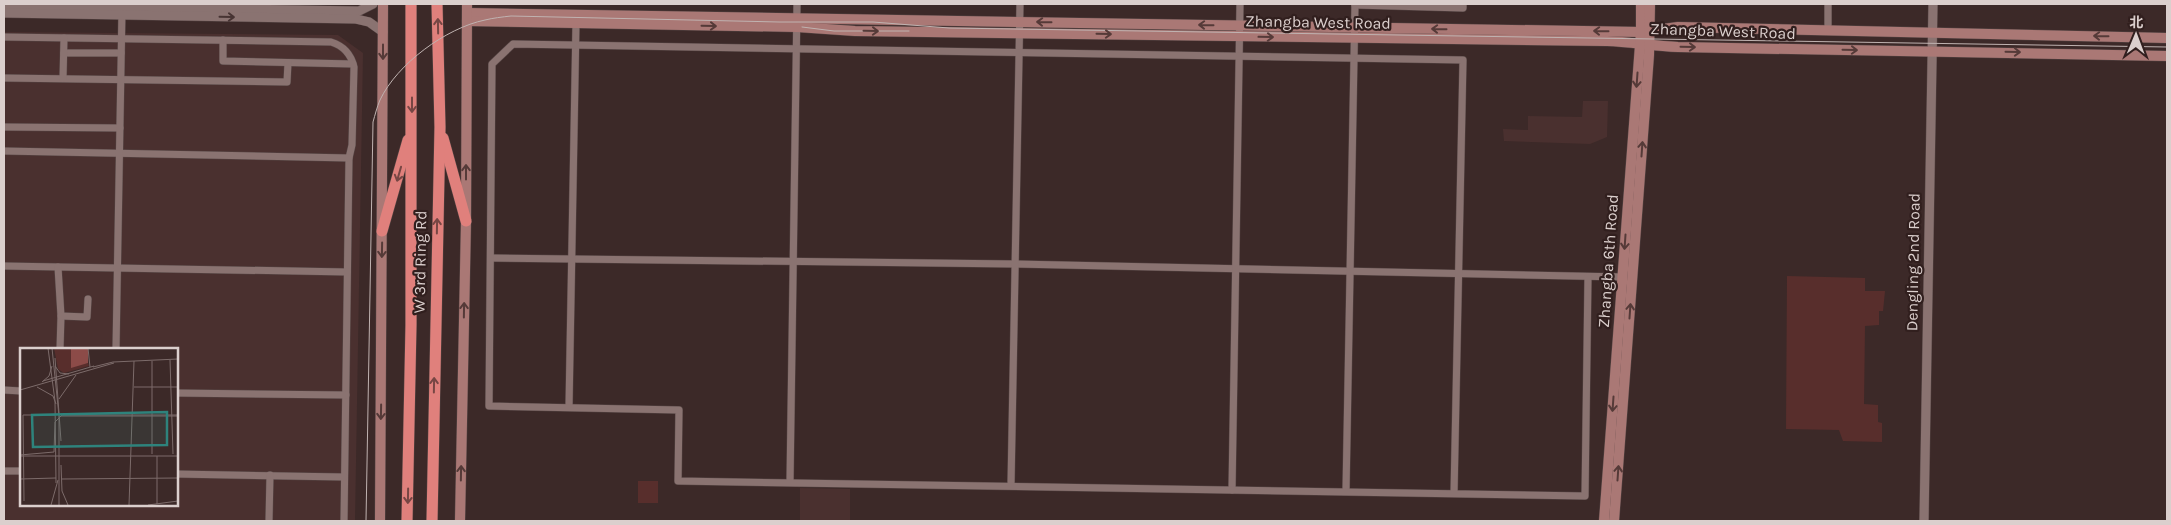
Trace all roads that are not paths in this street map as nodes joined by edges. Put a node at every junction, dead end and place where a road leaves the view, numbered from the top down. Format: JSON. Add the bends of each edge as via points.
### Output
{"nodes":[{"id":1,"x":373,"y":4,"type":"edge"},
{"id":2,"x":382,"y":4,"type":"edge"},
{"id":3,"x":411,"y":4,"type":"edge"},
{"id":4,"x":437,"y":4,"type":"edge"},
{"id":5,"x":797,"y":4,"type":"edge"},
{"id":6,"x":1020,"y":4,"type":"edge"},
{"id":7,"x":1240,"y":4,"type":"edge"},
{"id":8,"x":1464,"y":4,"type":"edge"},
{"id":9,"x":1641,"y":4,"type":"edge"},
{"id":10,"x":1650,"y":4,"type":"edge"},
{"id":11,"x":1828,"y":4,"type":"edge"},
{"id":12,"x":1933,"y":4,"type":"edge"},
{"id":13,"x":4,"y":5,"type":"edge"},
{"id":14,"x":1355,"y":5,"type":"edge"},
{"id":15,"x":122,"y":11,"type":"junction"},
{"id":16,"x":467,"y":12,"type":"edge"},
{"id":17,"x":4,"y":13,"type":"edge"},
{"id":18,"x":576,"y":23,"type":"junction"},
{"id":19,"x":797,"y":23,"type":"junction"},
{"id":20,"x":1239,"y":25,"type":"junction"},
{"id":21,"x":1828,"y":26,"type":"dead end"},
{"id":22,"x":1019,"y":27,"type":"junction"},
{"id":23,"x":383,"y":32,"type":"junction"},
{"id":24,"x":1354,"y":33,"type":"junction"},
{"id":25,"x":1932,"y":33,"type":"junction"},
{"id":26,"x":1239,"y":36,"type":"junction"},
{"id":27,"x":4,"y":37,"type":"edge"},
{"id":28,"x":64,"y":38,"type":"junction"},
{"id":29,"x":122,"y":38,"type":"junction"},
{"id":30,"x":1645,"y":38,"type":"junction"},
{"id":31,"x":2167,"y":38,"type":"edge"},
{"id":32,"x":223,"y":40,"type":"junction"},
{"id":33,"x":576,"y":45,"type":"junction"},
{"id":34,"x":797,"y":49,"type":"junction"},
{"id":35,"x":1932,"y":51,"type":"junction"},
{"id":36,"x":64,"y":52,"type":"junction"},
{"id":37,"x":1018,"y":53,"type":"junction"},
{"id":38,"x":121,"y":54,"type":"junction"},
{"id":39,"x":1239,"y":56,"type":"junction"},
{"id":40,"x":2167,"y":56,"type":"edge"},
{"id":41,"x":1354,"y":58,"type":"junction"},
{"id":42,"x":288,"y":63,"type":"junction"},
{"id":43,"x":353,"y":64,"type":"junction"},
{"id":44,"x":4,"y":78,"type":"edge"},
{"id":45,"x":64,"y":78,"type":"junction"},
{"id":46,"x":121,"y":79,"type":"junction"},
{"id":47,"x":4,"y":126,"type":"edge"},
{"id":48,"x":412,"y":127,"type":"junction"},
{"id":49,"x":440,"y":127,"type":"junction"},
{"id":50,"x":120,"y":128,"type":"junction"},
{"id":51,"x":4,"y":151,"type":"edge"},
{"id":52,"x":120,"y":154,"type":"junction"},
{"id":53,"x":349,"y":158,"type":"junction"},
{"id":54,"x":466,"y":221,"type":"junction"},
{"id":55,"x":382,"y":231,"type":"junction"},
{"id":56,"x":491,"y":258,"type":"junction"},
{"id":57,"x":572,"y":259,"type":"junction"},
{"id":58,"x":795,"y":261,"type":"junction"},
{"id":59,"x":1015,"y":264,"type":"junction"},
{"id":60,"x":4,"y":266,"type":"edge"},
{"id":61,"x":58,"y":267,"type":"junction"},
{"id":62,"x":118,"y":268,"type":"junction"},
{"id":63,"x":1235,"y":269,"type":"junction"},
{"id":64,"x":1350,"y":271,"type":"junction"},
{"id":65,"x":347,"y":272,"type":"junction"},
{"id":66,"x":1458,"y":273,"type":"junction"},
{"id":67,"x":1588,"y":277,"type":"junction"},
{"id":68,"x":1622,"y":278,"type":"junction"},
{"id":69,"x":88,"y":299,"type":"dead end"},
{"id":70,"x":61,"y":316,"type":"junction"},
{"id":71,"x":60,"y":348,"type":"edge"},
{"id":72,"x":116,"y":348,"type":"edge"},
{"id":73,"x":4,"y":390,"type":"edge"},
{"id":74,"x":20,"y":390,"type":"edge"},
{"id":75,"x":178,"y":393,"type":"edge"},
{"id":76,"x":346,"y":395,"type":"junction"},
{"id":77,"x":569,"y":407,"type":"junction"},
{"id":78,"x":4,"y":471,"type":"edge"},
{"id":79,"x":20,"y":471,"type":"edge"},
{"id":80,"x":178,"y":474,"type":"edge"},
{"id":81,"x":270,"y":475,"type":"junction"},
{"id":82,"x":344,"y":477,"type":"junction"},
{"id":83,"x":790,"y":482,"type":"junction"},
{"id":84,"x":1011,"y":485,"type":"junction"},
{"id":85,"x":1232,"y":490,"type":"junction"},
{"id":86,"x":1346,"y":492,"type":"junction"},
{"id":87,"x":1454,"y":494,"type":"junction"},
{"id":88,"x":269,"y":521,"type":"edge"},
{"id":89,"x":344,"y":521,"type":"edge"},
{"id":90,"x":380,"y":521,"type":"edge"},
{"id":91,"x":407,"y":521,"type":"edge"},
{"id":92,"x":432,"y":521,"type":"edge"},
{"id":93,"x":460,"y":521,"type":"edge"},
{"id":94,"x":1604,"y":521,"type":"edge"},
{"id":95,"x":1614,"y":521,"type":"edge"},
{"id":96,"x":1924,"y":521,"type":"edge"}],
"edges":[{"from":1,"to":15,"type":"street","via":[[359,11]]},
{"from":2,"to":23,"type":"main road"},
{"from":3,"to":48,"type":"highway","name":"W 3rd Ring Rd","one_way":true},
{"from":49,"to":4,"type":"highway","name":"W 3rd Ring Rd","one_way":true},
{"from":5,"to":19,"type":"street"},
{"from":6,"to":22,"type":"street"},
{"from":7,"to":20,"type":"street"},
{"from":8,"to":14,"type":"street","via":[[1463,8]]},
{"from":9,"to":30,"type":"main road","name":"Zhangba 6th Road"},
{"from":10,"to":30,"type":"main road","name":"Zhangba 6th Road"},
{"from":11,"to":21,"type":"street"},
{"from":12,"to":25,"type":"street","name":"Dengling 2nd Road"},
{"from":13,"to":15,"type":"street"},
{"from":14,"to":24,"type":"street"},
{"from":15,"to":17,"type":"street"},
{"from":15,"to":23,"type":"street","one_way":true,"via":[[356,19],[368,22]]},
{"from":15,"to":29,"type":"street"},
{"from":16,"to":18,"type":"main road","name":"Zhangba West Road"},
{"from":16,"to":19,"type":"main road","name":"Zhangba West Road"},
{"from":54,"to":16,"type":"main road","one_way":true},
{"from":18,"to":19,"type":"main road","name":"Zhangba West Road","one_way":true},
{"from":18,"to":33,"type":"street"},
{"from":19,"to":22,"type":"main road","name":"Zhangba West Road","via":[[855,30]]},
{"from":19,"to":34,"type":"street"},
{"from":20,"to":22,"type":"main road","name":"Zhangba West Road","one_way":true},
{"from":20,"to":24,"type":"main road","name":"Zhangba West Road"},
{"from":20,"to":26,"type":"street"},
{"from":22,"to":26,"type":"main road","name":"Zhangba West Road","one_way":true},
{"from":22,"to":37,"type":"street"},
{"from":23,"to":55,"type":"main road","one_way":true},
{"from":26,"to":24,"type":"main road","name":"Zhangba West Road","one_way":true},
{"from":24,"to":30,"type":"main road","name":"Zhangba West Road"},
{"from":24,"to":41,"type":"street"},
{"from":25,"to":30,"type":"main road","name":"Zhangba West Road","via":[[1678,27]]},
{"from":31,"to":25,"type":"main road","name":"Zhangba West Road","one_way":true},
{"from":25,"to":35,"type":"street","name":"Dengling 2nd Road"},
{"from":26,"to":39,"type":"street"},
{"from":27,"to":28,"type":"street"},
{"from":28,"to":29,"type":"street"},
{"from":28,"to":36,"type":"street"},
{"from":29,"to":32,"type":"street"},
{"from":29,"to":38,"type":"street"},
{"from":30,"to":35,"type":"main road","name":"Zhangba West Road","one_way":true},
{"from":30,"to":68,"type":"main road","name":"Zhangba 6th Road","one_way":true},
{"from":95,"to":30,"type":"main road","name":"Zhangba 6th Road","one_way":true},
{"from":32,"to":42,"type":"street","via":[[223,61]]},
{"from":32,"to":43,"type":"street","via":[[331,42],[346,50]]},
{"from":33,"to":34,"type":"street"},
{"from":33,"to":56,"type":"street","via":[[513,44],[492,64]]},
{"from":33,"to":57,"type":"street"},
{"from":34,"to":37,"type":"street"},
{"from":34,"to":58,"type":"street"},
{"from":35,"to":40,"type":"main road","name":"Zhangba West Road","one_way":true},
{"from":35,"to":96,"type":"street","name":"Dengling 2nd Road"},
{"from":36,"to":38,"type":"street"},
{"from":36,"to":45,"type":"street"},
{"from":37,"to":39,"type":"street"},
{"from":37,"to":59,"type":"street"},
{"from":38,"to":46,"type":"street"},
{"from":39,"to":41,"type":"street"},
{"from":39,"to":63,"type":"street"},
{"from":41,"to":64,"type":"street"},
{"from":41,"to":66,"type":"street","via":[[1463,60]]},
{"from":42,"to":43,"type":"street"},
{"from":42,"to":46,"type":"street","via":[[288,82]]},
{"from":43,"to":53,"type":"street"},
{"from":44,"to":45,"type":"street"},
{"from":45,"to":46,"type":"street"},
{"from":46,"to":50,"type":"street"},
{"from":47,"to":50,"type":"street"},
{"from":48,"to":55,"type":"highway","one_way":true},
{"from":48,"to":91,"type":"highway","name":"W 3rd Ring Rd","one_way":true},
{"from":49,"to":54,"type":"highway"},
{"from":92,"to":49,"type":"highway","name":"W 3rd Ring Rd","one_way":true},
{"from":50,"to":52,"type":"street"},
{"from":51,"to":52,"type":"street"},
{"from":52,"to":53,"type":"street"},
{"from":52,"to":62,"type":"street"},
{"from":53,"to":65,"type":"street"},
{"from":93,"to":54,"type":"main road","one_way":true},
{"from":55,"to":90,"type":"main road","one_way":true},
{"from":56,"to":57,"type":"street"},
{"from":56,"to":77,"type":"street","via":[[489,406]]},
{"from":57,"to":58,"type":"street"},
{"from":57,"to":77,"type":"street"},
{"from":58,"to":59,"type":"street"},
{"from":58,"to":83,"type":"street"},
{"from":59,"to":63,"type":"street"},
{"from":59,"to":84,"type":"street"},
{"from":60,"to":61,"type":"street"},
{"from":61,"to":62,"type":"street"},
{"from":61,"to":70,"type":"street"},
{"from":62,"to":65,"type":"street"},
{"from":62,"to":72,"type":"street"},
{"from":63,"to":64,"type":"street"},
{"from":63,"to":85,"type":"street"},
{"from":64,"to":66,"type":"street"},
{"from":64,"to":86,"type":"street"},
{"from":65,"to":76,"type":"street"},
{"from":66,"to":67,"type":"street"},
{"from":66,"to":87,"type":"street"},
{"from":67,"to":68,"type":"street"},
{"from":67,"to":87,"type":"street","via":[[1585,496]]},
{"from":68,"to":94,"type":"main road","name":"Zhangba 6th Road","one_way":true},
{"from":69,"to":70,"type":"street","via":[[87,317]]},
{"from":70,"to":71,"type":"street"},
{"from":73,"to":74,"type":"street"},
{"from":75,"to":76,"type":"street"},
{"from":76,"to":82,"type":"street"},
{"from":77,"to":83,"type":"street","via":[[679,410],[678,481]]},
{"from":78,"to":79,"type":"street"},
{"from":80,"to":81,"type":"street"},
{"from":81,"to":82,"type":"street"},
{"from":81,"to":88,"type":"street"},
{"from":82,"to":89,"type":"street"},
{"from":83,"to":84,"type":"street"},
{"from":84,"to":85,"type":"street"},
{"from":85,"to":86,"type":"street"},
{"from":86,"to":87,"type":"street"}]}
